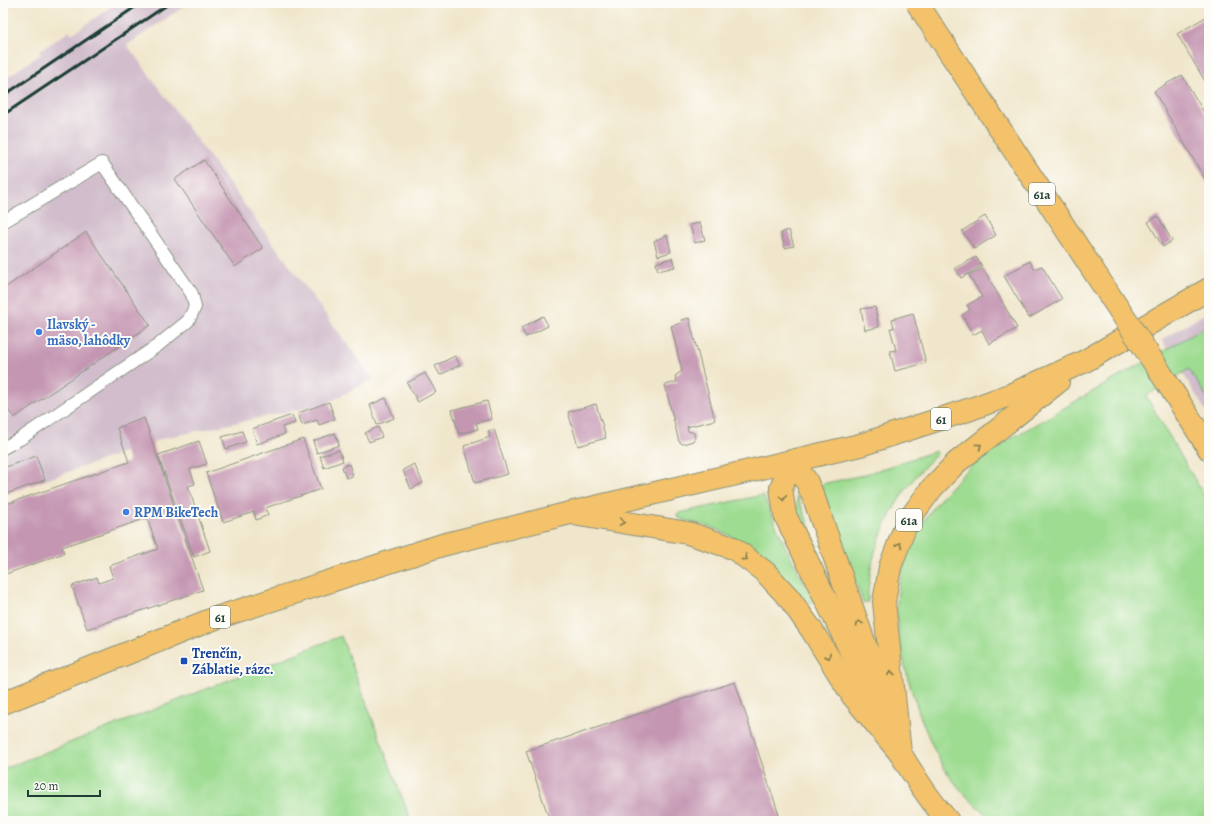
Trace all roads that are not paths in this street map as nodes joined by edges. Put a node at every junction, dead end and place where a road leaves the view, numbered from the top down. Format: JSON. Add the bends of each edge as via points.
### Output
{"nodes":[{"id":1,"x":917,"y":3,"type":"edge"},
{"id":2,"x":3,"y":222,"type":"edge"},
{"id":3,"x":1209,"y":289,"type":"edge"},
{"id":4,"x":1085,"y":361,"type":"junction"},
{"id":5,"x":3,"y":448,"type":"edge"},
{"id":6,"x":1209,"y":449,"type":"edge"},
{"id":7,"x":792,"y":462,"type":"junction"},
{"id":8,"x":570,"y":513,"type":"junction"},
{"id":9,"x":3,"y":703,"type":"edge"},
{"id":10,"x":900,"y":753,"type":"junction"},
{"id":11,"x":948,"y":821,"type":"edge"}],
"edges":[{"from":1,"to":6,"type":"main road","number":"61a","bridge":true},
{"from":2,"to":5,"type":"lane","via":[[102,163],[192,294],[195,307],[188,322],[157,346]]},
{"from":3,"to":4,"type":"main road","number":"61"},
{"from":4,"to":7,"type":"main road","number":"61","via":[[1012,394],[964,412],[860,445]]},
{"from":10,"to":4,"type":"main road","number":"61a","one_way":true,"via":[[884,602],[890,567],[908,522],[932,488],[956,463]]},
{"from":7,"to":8,"type":"main road","number":"61"},
{"from":10,"to":7,"type":"main road","number":"61a","one_way":true,"via":[[863,635],[815,501],[806,480]]},
{"from":7,"to":10,"type":"main road","number":"61a","one_way":true,"via":[[781,488],[785,515]]},
{"from":8,"to":9,"type":"main road","number":"61","via":[[442,545],[213,619]]},
{"from":8,"to":10,"type":"main road","number":"61a","one_way":true,"via":[[688,533],[733,548],[765,572],[789,598],[852,695]]},
{"from":10,"to":11,"type":"main road","number":"61a","via":[[921,787]]}]}
